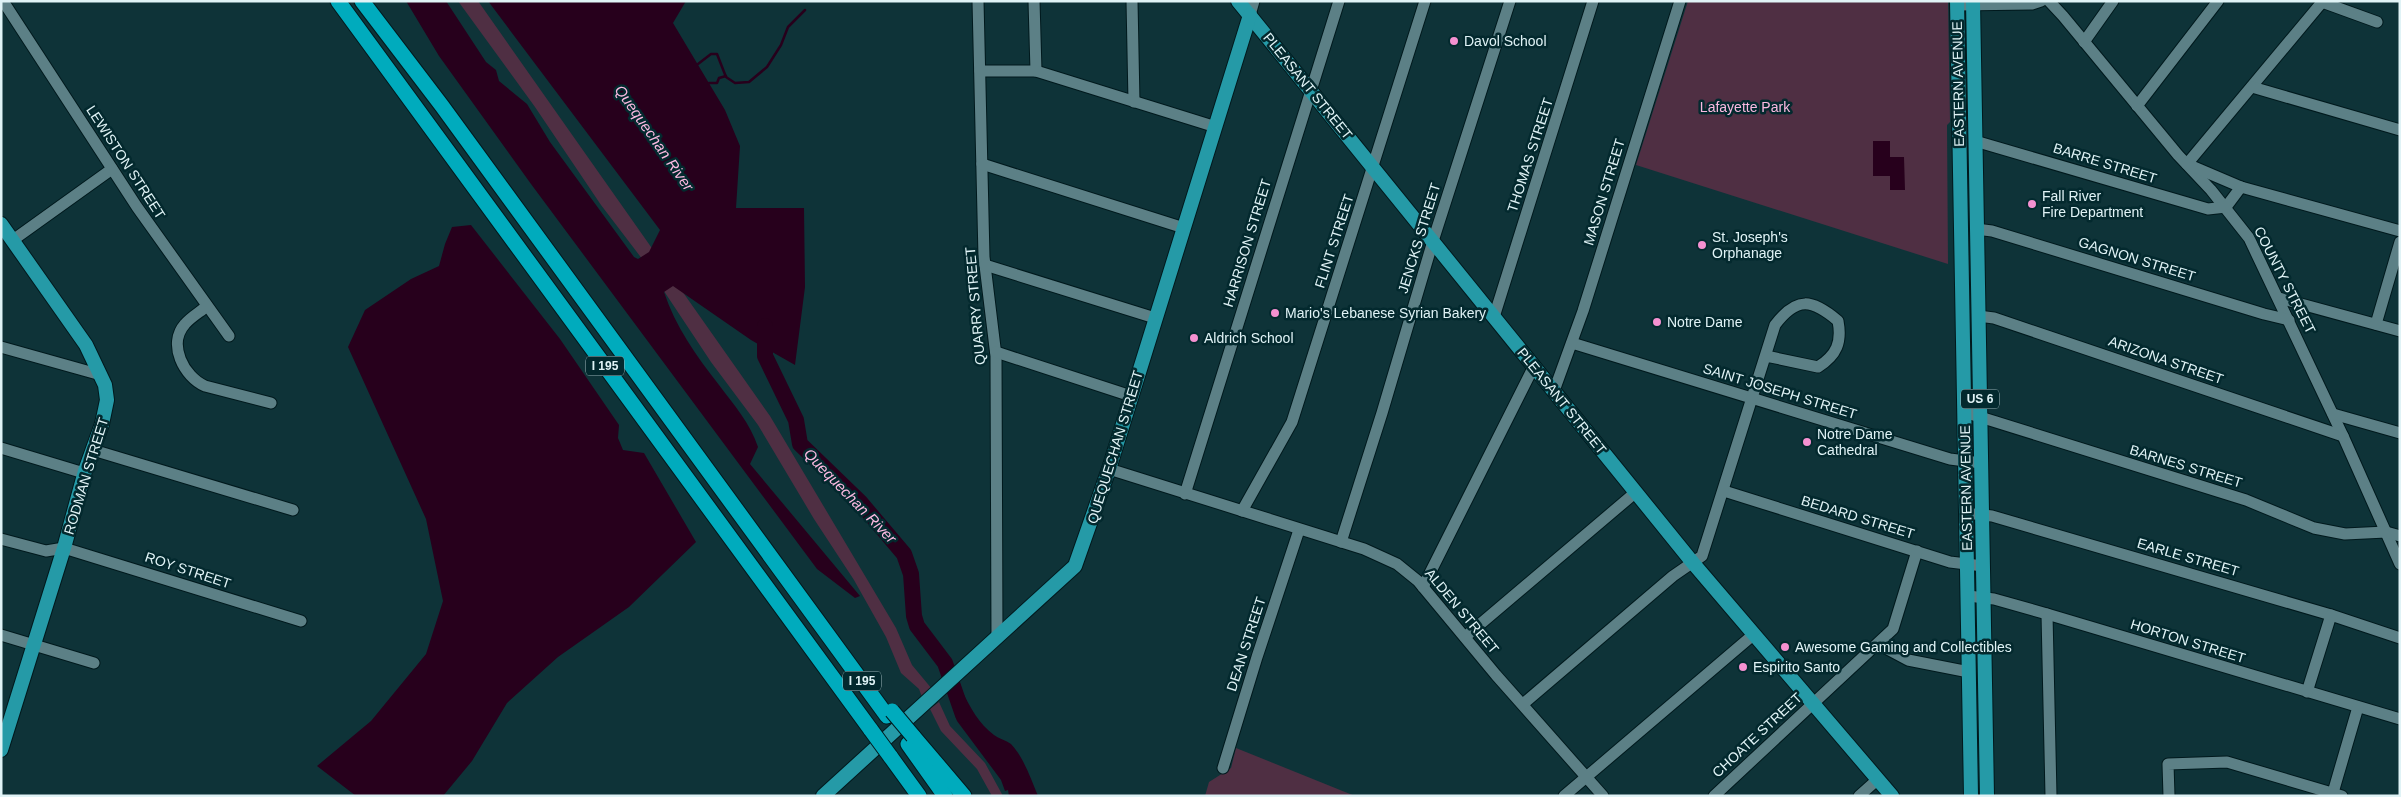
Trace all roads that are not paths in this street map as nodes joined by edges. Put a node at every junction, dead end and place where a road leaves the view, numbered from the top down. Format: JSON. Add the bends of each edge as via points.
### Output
{"nodes":[{"id":1,"x":3,"y":1,"type":"edge"},
{"id":2,"x":338,"y":1,"type":"edge"},
{"id":3,"x":362,"y":1,"type":"edge"},
{"id":4,"x":978,"y":1,"type":"edge"},
{"id":5,"x":1034,"y":1,"type":"edge"},
{"id":6,"x":1132,"y":1,"type":"edge"},
{"id":7,"x":1238,"y":1,"type":"edge"},
{"id":8,"x":1254,"y":1,"type":"edge"},
{"id":9,"x":1339,"y":1,"type":"edge"},
{"id":10,"x":1425,"y":1,"type":"edge"},
{"id":11,"x":1510,"y":1,"type":"edge"},
{"id":12,"x":1593,"y":1,"type":"edge"},
{"id":13,"x":1680,"y":1,"type":"edge"},
{"id":14,"x":2041,"y":1,"type":"edge"},
{"id":15,"x":2049,"y":1,"type":"edge"},
{"id":16,"x":2113,"y":1,"type":"edge"},
{"id":17,"x":2218,"y":1,"type":"edge"},
{"id":18,"x":2322,"y":2,"type":"edge"},
{"id":19,"x":1957,"y":3,"type":"edge"},
{"id":20,"x":1973,"y":3,"type":"edge"},
{"id":21,"x":1250,"y":15,"type":"junction"},
{"id":22,"x":2377,"y":22,"type":"dead end"},
{"id":23,"x":2084,"y":42,"type":"junction"},
{"id":24,"x":980,"y":71,"type":"junction"},
{"id":25,"x":1036,"y":71,"type":"junction"},
{"id":26,"x":2252,"y":87,"type":"junction"},
{"id":27,"x":1311,"y":89,"type":"junction"},
{"id":28,"x":1134,"y":102,"type":"junction"},
{"id":29,"x":2137,"y":106,"type":"junction"},
{"id":30,"x":1216,"y":127,"type":"junction"},
{"id":31,"x":2400,"y":130,"type":"edge"},
{"id":32,"x":1975,"y":141,"type":"junction"},
{"id":33,"x":982,"y":164,"type":"junction"},
{"id":34,"x":2187,"y":164,"type":"junction"},
{"id":35,"x":1374,"y":168,"type":"junction"},
{"id":36,"x":112,"y":169,"type":"junction"},
{"id":37,"x":2241,"y":187,"type":"junction"},
{"id":38,"x":2226,"y":208,"type":"junction"},
{"id":39,"x":1,"y":224,"type":"edge"},
{"id":40,"x":1184,"y":228,"type":"junction"},
{"id":41,"x":1976,"y":229,"type":"junction"},
{"id":42,"x":2400,"y":231,"type":"edge"},
{"id":43,"x":13,"y":240,"type":"junction"},
{"id":44,"x":1433,"y":241,"type":"junction"},
{"id":45,"x":2400,"y":242,"type":"edge"},
{"id":46,"x":985,"y":265,"type":"junction"},
{"id":47,"x":2279,"y":298,"type":"junction"},
{"id":48,"x":207,"y":306,"type":"junction"},
{"id":49,"x":1978,"y":316,"type":"junction"},
{"id":50,"x":1494,"y":317,"type":"junction"},
{"id":51,"x":1155,"y":318,"type":"junction"},
{"id":52,"x":2289,"y":320,"type":"junction"},
{"id":53,"x":2376,"y":324,"type":"junction"},
{"id":54,"x":2400,"y":331,"type":"edge"},
{"id":55,"x":229,"y":336,"type":"dead end"},
{"id":56,"x":1572,"y":343,"type":"junction"},
{"id":57,"x":1,"y":346,"type":"edge"},
{"id":58,"x":996,"y":352,"type":"junction"},
{"id":59,"x":1766,"y":356,"type":"junction"},
{"id":60,"x":1534,"y":366,"type":"junction"},
{"id":61,"x":100,"y":376,"type":"junction"},
{"id":62,"x":1554,"y":391,"type":"junction"},
{"id":63,"x":1131,"y":396,"type":"junction"},
{"id":64,"x":1754,"y":398,"type":"junction"},
{"id":65,"x":271,"y":403,"type":"dead end"},
{"id":66,"x":1964,"y":412,"type":"junction"},
{"id":67,"x":2333,"y":414,"type":"junction"},
{"id":68,"x":1980,"y":418,"type":"junction"},
{"id":69,"x":2400,"y":432,"type":"edge"},
{"id":70,"x":2344,"y":436,"type":"junction"},
{"id":71,"x":1,"y":448,"type":"edge"},
{"id":72,"x":93,"y":450,"type":"junction"},
{"id":73,"x":1965,"y":462,"type":"junction"},
{"id":74,"x":1981,"y":464,"type":"junction"},
{"id":75,"x":1109,"y":469,"type":"junction"},
{"id":76,"x":84,"y":473,"type":"junction"},
{"id":77,"x":1724,"y":491,"type":"junction"},
{"id":78,"x":1636,"y":492,"type":"junction"},
{"id":79,"x":1185,"y":494,"type":"junction"},
{"id":80,"x":293,"y":510,"type":"dead end"},
{"id":81,"x":1242,"y":511,"type":"junction"},
{"id":82,"x":1966,"y":514,"type":"junction"},
{"id":83,"x":1982,"y":514,"type":"junction"},
{"id":84,"x":1299,"y":530,"type":"junction"},
{"id":85,"x":2386,"y":532,"type":"junction"},
{"id":86,"x":2400,"y":536,"type":"edge"},
{"id":87,"x":1,"y":539,"type":"edge"},
{"id":88,"x":1341,"y":542,"type":"junction"},
{"id":89,"x":64,"y":548,"type":"junction"},
{"id":90,"x":1917,"y":551,"type":"junction"},
{"id":91,"x":1693,"y":563,"type":"junction"},
{"id":92,"x":2400,"y":564,"type":"edge"},
{"id":93,"x":1967,"y":565,"type":"junction"},
{"id":94,"x":1983,"y":566,"type":"junction"},
{"id":95,"x":1424,"y":587,"type":"junction"},
{"id":96,"x":1968,"y":596,"type":"junction"},
{"id":97,"x":1983,"y":597,"type":"junction"},
{"id":98,"x":2048,"y":614,"type":"junction"},
{"id":99,"x":2331,"y":614,"type":"junction"},
{"id":100,"x":302,"y":621,"type":"dead end"},
{"id":101,"x":1,"y":635,"type":"edge"},
{"id":102,"x":1753,"y":635,"type":"junction"},
{"id":103,"x":997,"y":638,"type":"junction"},
{"id":104,"x":1465,"y":638,"type":"junction"},
{"id":105,"x":2400,"y":638,"type":"edge"},
{"id":106,"x":1878,"y":644,"type":"junction"},
{"id":107,"x":34,"y":645,"type":"junction"},
{"id":108,"x":94,"y":663,"type":"dead end"},
{"id":109,"x":1969,"y":672,"type":"junction"},
{"id":110,"x":2307,"y":692,"type":"junction"},
{"id":111,"x":1522,"y":704,"type":"junction"},
{"id":112,"x":1812,"y":704,"type":"junction"},
{"id":113,"x":2358,"y":707,"type":"junction"},
{"id":114,"x":2400,"y":720,"type":"edge"},
{"id":115,"x":909,"y":739,"type":"junction"},
{"id":116,"x":1,"y":750,"type":"edge"},
{"id":117,"x":1223,"y":768,"type":"dead end"},
{"id":118,"x":1587,"y":777,"type":"junction"},
{"id":119,"x":1878,"y":779,"type":"junction"},
{"id":120,"x":2336,"y":795,"type":"edge"},
{"id":121,"x":823,"y":796,"type":"edge"},
{"id":122,"x":919,"y":796,"type":"edge"},
{"id":123,"x":945,"y":796,"type":"edge"},
{"id":124,"x":964,"y":796,"type":"edge"},
{"id":125,"x":1564,"y":796,"type":"edge"},
{"id":126,"x":1602,"y":796,"type":"edge"},
{"id":127,"x":1714,"y":796,"type":"edge"},
{"id":128,"x":1859,"y":796,"type":"edge"},
{"id":129,"x":1892,"y":796,"type":"edge"},
{"id":130,"x":1971,"y":796,"type":"edge"},
{"id":131,"x":1987,"y":796,"type":"edge"},
{"id":132,"x":2050,"y":796,"type":"edge"},
{"id":133,"x":2170,"y":796,"type":"edge"}],
"edges":[{"from":1,"to":36,"type":"street","name":"LEWISTON STREET"},
{"from":2,"to":122,"type":"highway","number":"I 195","bridge":true},
{"from":3,"to":115,"type":"highway","number":"I 195","via":[[836,646]]},
{"from":4,"to":24,"type":"street","name":"QUARRY STREET"},
{"from":5,"to":25,"type":"street"},
{"from":6,"to":28,"type":"street"},
{"from":7,"to":21,"type":"main road","name":"PLEASANT STREET"},
{"from":8,"to":21,"type":"street","name":"QUEQUECHAN STREET"},
{"from":9,"to":27,"type":"street","name":"HARRISON STREET"},
{"from":10,"to":35,"type":"street","name":"FLINT STREET"},
{"from":11,"to":44,"type":"street","name":"JENCKS STREET"},
{"from":12,"to":50,"type":"street","name":"THOMAS STREET"},
{"from":13,"to":56,"type":"street","name":"MASON STREET"},
{"from":14,"to":20,"type":"street","via":[[2032,4]]},
{"from":15,"to":23,"type":"street","name":"COUNTY STREET"},
{"from":16,"to":23,"type":"street"},
{"from":17,"to":29,"type":"street"},
{"from":18,"to":22,"type":"street"},
{"from":18,"to":26,"type":"street"},
{"from":19,"to":20,"type":"street"},
{"from":19,"to":66,"type":"main road","name":"EASTERN AVENUE","number":"US 6"},
{"from":20,"to":32,"type":"main road","name":"EASTERN AVENUE","number":"US 6"},
{"from":21,"to":27,"type":"main road","name":"PLEASANT STREET"},
{"from":21,"to":30,"type":"main road","name":"QUEQUECHAN STREET"},
{"from":23,"to":29,"type":"street","name":"COUNTY STREET"},
{"from":24,"to":25,"type":"street"},
{"from":24,"to":33,"type":"street","name":"QUARRY STREET"},
{"from":25,"to":28,"type":"street"},
{"from":26,"to":31,"type":"street"},
{"from":26,"to":34,"type":"street"},
{"from":27,"to":35,"type":"main road","name":"PLEASANT STREET"},
{"from":27,"to":79,"type":"street","name":"HARRISON STREET"},
{"from":28,"to":30,"type":"street"},
{"from":29,"to":34,"type":"street","name":"COUNTY STREET"},
{"from":30,"to":40,"type":"main road","name":"QUEQUECHAN STREET"},
{"from":32,"to":38,"type":"street","name":"BARRE STREET","via":[[2204,208]]},
{"from":32,"to":41,"type":"main road","name":"EASTERN AVENUE","number":"US 6"},
{"from":33,"to":40,"type":"street"},
{"from":33,"to":46,"type":"street","name":"QUARRY STREET"},
{"from":34,"to":37,"type":"street"},
{"from":34,"to":38,"type":"street","name":"COUNTY STREET"},
{"from":35,"to":44,"type":"main road","name":"PLEASANT STREET"},
{"from":35,"to":81,"type":"street","name":"FLINT STREET","via":[[1292,422]]},
{"from":36,"to":43,"type":"street"},
{"from":36,"to":48,"type":"street","name":"LEWISTON STREET"},
{"from":37,"to":38,"type":"street"},
{"from":37,"to":42,"type":"street"},
{"from":38,"to":47,"type":"street","name":"COUNTY STREET","via":[[2252,244]]},
{"from":39,"to":43,"type":"main road","name":"RODMAN STREET"},
{"from":40,"to":51,"type":"main road","name":"QUEQUECHAN STREET"},
{"from":41,"to":49,"type":"main road","name":"EASTERN AVENUE","number":"US 6"},
{"from":41,"to":52,"type":"street","name":"GAGNON STREET","via":[[1992,231]]},
{"from":43,"to":61,"type":"main road","name":"RODMAN STREET","via":[[86,345]]},
{"from":44,"to":50,"type":"main road","name":"PLEASANT STREET"},
{"from":44,"to":88,"type":"street","name":"JENCKS STREET"},
{"from":45,"to":53,"type":"street"},
{"from":46,"to":51,"type":"street"},
{"from":46,"to":58,"type":"street","name":"QUARRY STREET"},
{"from":47,"to":52,"type":"street","name":"COUNTY STREET"},
{"from":47,"to":53,"type":"street"},
{"from":48,"to":55,"type":"street","name":"LEWISTON STREET"},
{"from":48,"to":65,"type":"street","via":[[185,324],[179,336],[180,359],[187,372],[205,386]]},
{"from":49,"to":68,"type":"main road","name":"EASTERN AVENUE","number":"US 6"},
{"from":49,"to":70,"type":"street","name":"ARIZONA STREET","via":[[1994,318]]},
{"from":50,"to":60,"type":"main road","name":"PLEASANT STREET"},
{"from":51,"to":63,"type":"main road","name":"QUEQUECHAN STREET"},
{"from":52,"to":67,"type":"street","name":"COUNTY STREET"},
{"from":53,"to":54,"type":"street"},
{"from":56,"to":62,"type":"street","name":"MASON STREET"},
{"from":56,"to":64,"type":"street","name":"SAINT JOSEPH STREET"},
{"from":57,"to":61,"type":"street"},
{"from":58,"to":63,"type":"street"},
{"from":58,"to":103,"type":"street","name":"QUARRY STREET"},
{"from":59,"to":59,"type":"street","via":[[1818,366],[1829,360],[1837,348],[1840,336],[1838,321],[1823,308],[1795,305],[1785,311],[1775,325]]},
{"from":59,"to":64,"type":"street"},
{"from":60,"to":62,"type":"main road","name":"PLEASANT STREET"},
{"from":60,"to":95,"type":"street"},
{"from":61,"to":72,"type":"main road","name":"RODMAN STREET","via":[[107,400]]},
{"from":62,"to":78,"type":"main road","name":"PLEASANT STREET"},
{"from":63,"to":75,"type":"main road","name":"QUEQUECHAN STREET"},
{"from":64,"to":73,"type":"street","name":"SAINT JOSEPH STREET"},
{"from":64,"to":77,"type":"street"},
{"from":66,"to":68,"type":"street","name":"BARNES STREET"},
{"from":66,"to":73,"type":"main road","name":"EASTERN AVENUE","number":"US 6"},
{"from":67,"to":69,"type":"street"},
{"from":67,"to":70,"type":"street","name":"COUNTY STREET"},
{"from":68,"to":74,"type":"main road","name":"EASTERN AVENUE","number":"US 6"},
{"from":68,"to":85,"type":"street","name":"BARNES STREET","via":[[2246,500],[2314,528],[2345,534]]},
{"from":70,"to":85,"type":"street","name":"COUNTY STREET"},
{"from":71,"to":76,"type":"street"},
{"from":72,"to":76,"type":"main road","name":"RODMAN STREET"},
{"from":72,"to":80,"type":"street"},
{"from":73,"to":74,"type":"street","name":"SAINT JOSEPH STREET"},
{"from":73,"to":82,"type":"main road","name":"EASTERN AVENUE","number":"US 6"},
{"from":74,"to":83,"type":"main road","name":"EASTERN AVENUE","number":"US 6"},
{"from":75,"to":79,"type":"street","name":"ALDEN STREET"},
{"from":75,"to":103,"type":"main road","name":"QUEQUECHAN STREET","via":[[1075,566]]},
{"from":76,"to":89,"type":"main road","name":"RODMAN STREET"},
{"from":77,"to":90,"type":"street","name":"BEDARD STREET"},
{"from":77,"to":91,"type":"street","via":[[1702,556]]},
{"from":78,"to":91,"type":"main road","name":"PLEASANT STREET"},
{"from":78,"to":104,"type":"street"},
{"from":79,"to":81,"type":"street","name":"ALDEN STREET"},
{"from":81,"to":84,"type":"street","name":"ALDEN STREET"},
{"from":82,"to":83,"type":"street","name":"EARLE STREET"},
{"from":82,"to":93,"type":"main road","name":"EASTERN AVENUE","number":"US 6"},
{"from":83,"to":94,"type":"main road","name":"EASTERN AVENUE","number":"US 6"},
{"from":83,"to":99,"type":"street","name":"EARLE STREET"},
{"from":84,"to":88,"type":"street","name":"ALDEN STREET"},
{"from":84,"to":117,"type":"street","name":"DEAN STREET"},
{"from":85,"to":86,"type":"street","name":"BARNES STREET"},
{"from":85,"to":92,"type":"street","name":"COUNTY STREET"},
{"from":87,"to":89,"type":"street","name":"ROY STREET","via":[[46,551]]},
{"from":88,"to":95,"type":"street","name":"ALDEN STREET","via":[[1392,561]]},
{"from":89,"to":100,"type":"street","name":"ROY STREET"},
{"from":89,"to":107,"type":"main road","name":"RODMAN STREET"},
{"from":90,"to":93,"type":"street","name":"BEDARD STREET"},
{"from":90,"to":106,"type":"street","name":"CHOATE STREET","via":[[1892,629]]},
{"from":91,"to":102,"type":"main road","name":"PLEASANT STREET"},
{"from":91,"to":111,"type":"street","via":[[1673,576]]},
{"from":93,"to":94,"type":"street","name":"BEDARD STREET"},
{"from":93,"to":96,"type":"main road","name":"EASTERN AVENUE","number":"US 6"},
{"from":94,"to":97,"type":"main road","name":"EASTERN AVENUE","number":"US 6"},
{"from":95,"to":104,"type":"street","name":"ALDEN STREET"},
{"from":96,"to":97,"type":"street","name":"HORTON STREET"},
{"from":96,"to":109,"type":"main road","name":"EASTERN AVENUE","number":"US 6"},
{"from":97,"to":98,"type":"street","name":"HORTON STREET"},
{"from":97,"to":131,"type":"main road","name":"EASTERN AVENUE","number":"US 6"},
{"from":98,"to":110,"type":"street","name":"HORTON STREET"},
{"from":98,"to":132,"type":"street"},
{"from":99,"to":105,"type":"street","name":"EARLE STREET"},
{"from":99,"to":110,"type":"street"},
{"from":101,"to":107,"type":"street"},
{"from":102,"to":112,"type":"main road","name":"PLEASANT STREET"},
{"from":102,"to":118,"type":"street"},
{"from":103,"to":121,"type":"main road","name":"QUEQUECHAN STREET"},
{"from":104,"to":111,"type":"street","name":"ALDEN STREET"},
{"from":106,"to":109,"type":"street","via":[[1908,660]]},
{"from":106,"to":112,"type":"street","name":"CHOATE STREET"},
{"from":107,"to":108,"type":"street"},
{"from":107,"to":116,"type":"main road","name":"RODMAN STREET"},
{"from":109,"to":130,"type":"main road","name":"EASTERN AVENUE","number":"US 6"},
{"from":110,"to":113,"type":"street","name":"HORTON STREET"},
{"from":111,"to":118,"type":"street","name":"ALDEN STREET"},
{"from":112,"to":119,"type":"main road","name":"PLEASANT STREET"},
{"from":112,"to":127,"type":"street","name":"CHOATE STREET"},
{"from":113,"to":114,"type":"street","name":"HORTON STREET"},
{"from":113,"to":120,"type":"street"},
{"from":115,"to":123,"type":"highway","number":"I 195"},
{"from":115,"to":124,"type":"highway"},
{"from":118,"to":125,"type":"street"},
{"from":118,"to":126,"type":"street","name":"ALDEN STREET"},
{"from":119,"to":128,"type":"street"},
{"from":119,"to":129,"type":"main road","name":"PLEASANT STREET"},
{"from":120,"to":133,"type":"street","via":[[2227,762],[2168,764]]}]}
